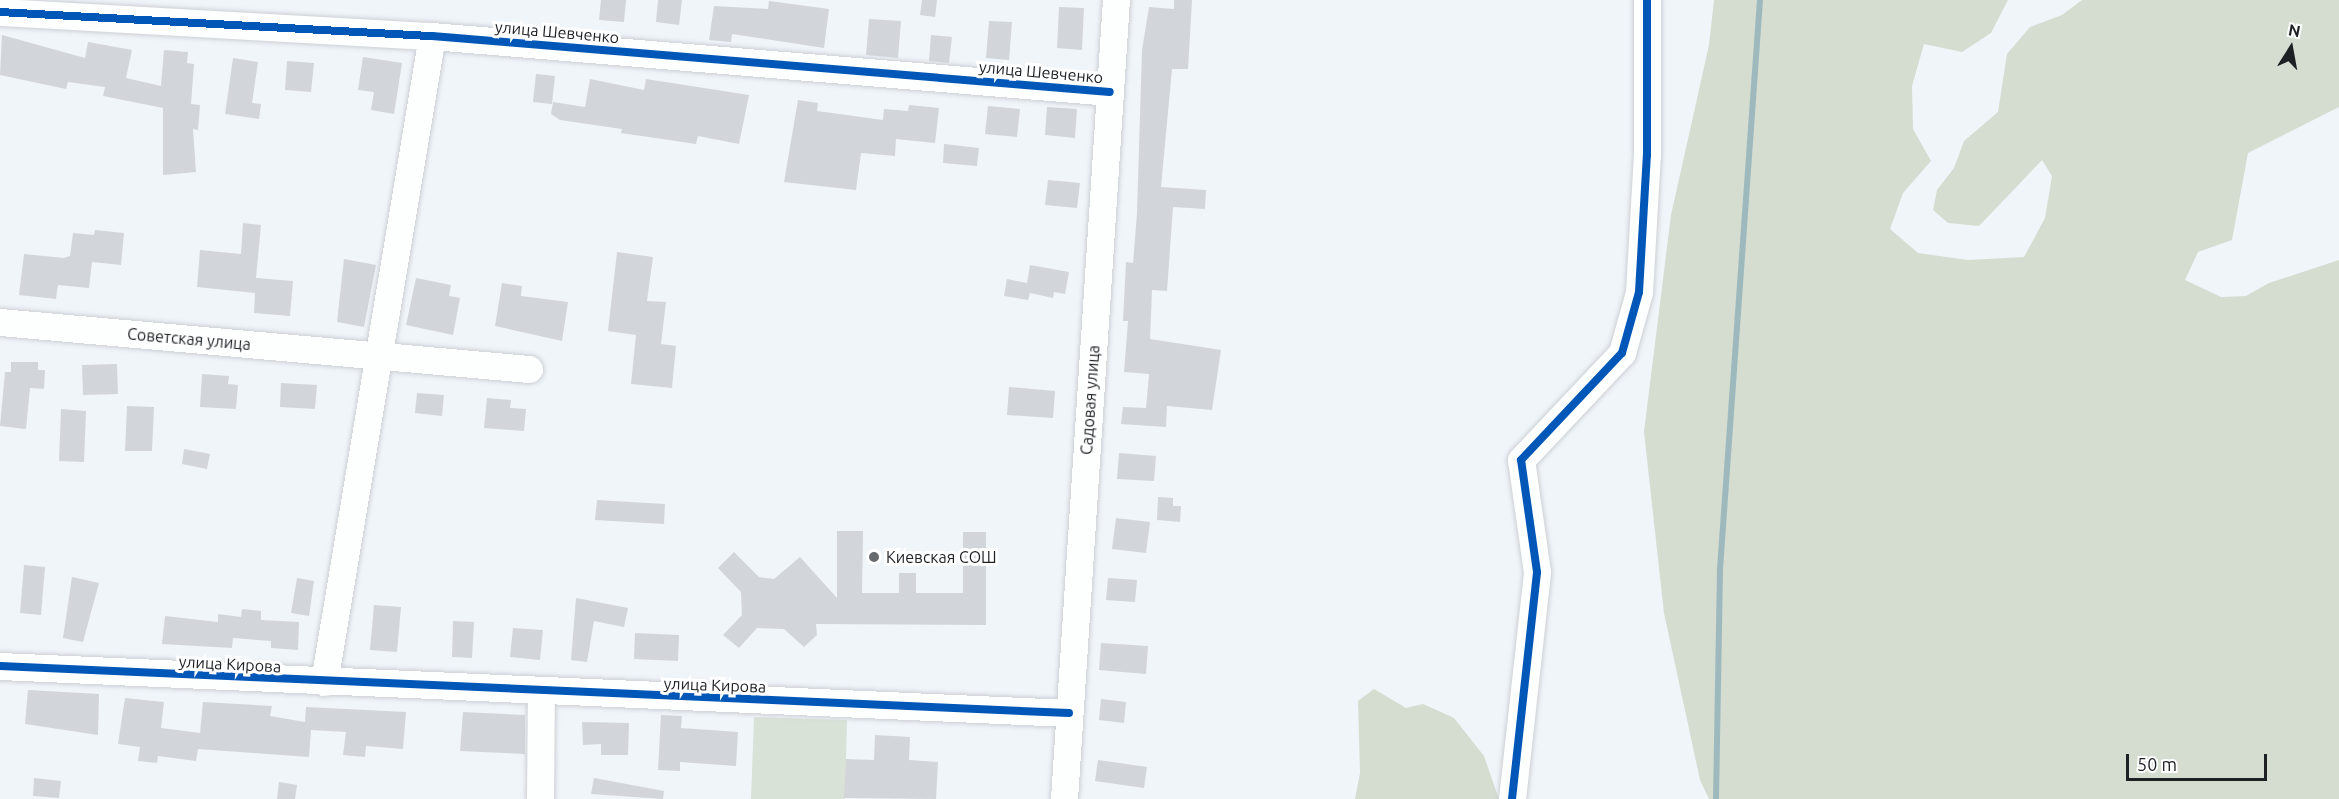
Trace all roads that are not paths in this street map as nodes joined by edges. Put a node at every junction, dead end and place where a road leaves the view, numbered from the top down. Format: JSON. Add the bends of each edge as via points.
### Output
{"nodes":[{"id":1,"x":1116,"y":0,"type":"edge"},
{"id":2,"x":1647,"y":0,"type":"edge"},
{"id":3,"x":0,"y":12,"type":"edge"},
{"id":4,"x":432,"y":36,"type":"junction"},
{"id":5,"x":1110,"y":92,"type":"junction"},
{"id":6,"x":0,"y":322,"type":"edge"},
{"id":7,"x":377,"y":356,"type":"junction"},
{"id":8,"x":529,"y":369,"type":"dead end"},
{"id":9,"x":0,"y":666,"type":"edge"},
{"id":10,"x":324,"y":682,"type":"junction"},
{"id":11,"x":541,"y":693,"type":"junction"},
{"id":12,"x":1070,"y":713,"type":"junction"},
{"id":13,"x":540,"y":799,"type":"edge"},
{"id":14,"x":1064,"y":799,"type":"edge"},
{"id":15,"x":1512,"y":799,"type":"edge"}],
"edges":[{"from":1,"to":5,"type":"street","name":"Садовая улица"},
{"from":2,"to":15,"type":"street","via":[[1647,155],[1639,292],[1622,352],[1521,460],[1537,572]]},
{"from":3,"to":4,"type":"street","name":"улица Шевченко"},
{"from":4,"to":5,"type":"street","name":"улица Шевченко"},
{"from":4,"to":7,"type":"street"},
{"from":5,"to":12,"type":"street","name":"Садовая улица"},
{"from":6,"to":7,"type":"street","name":"Советская улица"},
{"from":7,"to":8,"type":"street","name":"Советская улица"},
{"from":7,"to":10,"type":"street"},
{"from":9,"to":10,"type":"street","name":"улица Кирова"},
{"from":10,"to":11,"type":"street","name":"улица Кирова"},
{"from":11,"to":12,"type":"street","name":"улица Кирова"},
{"from":11,"to":13,"type":"street"},
{"from":12,"to":14,"type":"street","name":"Садовая улица"}]}
